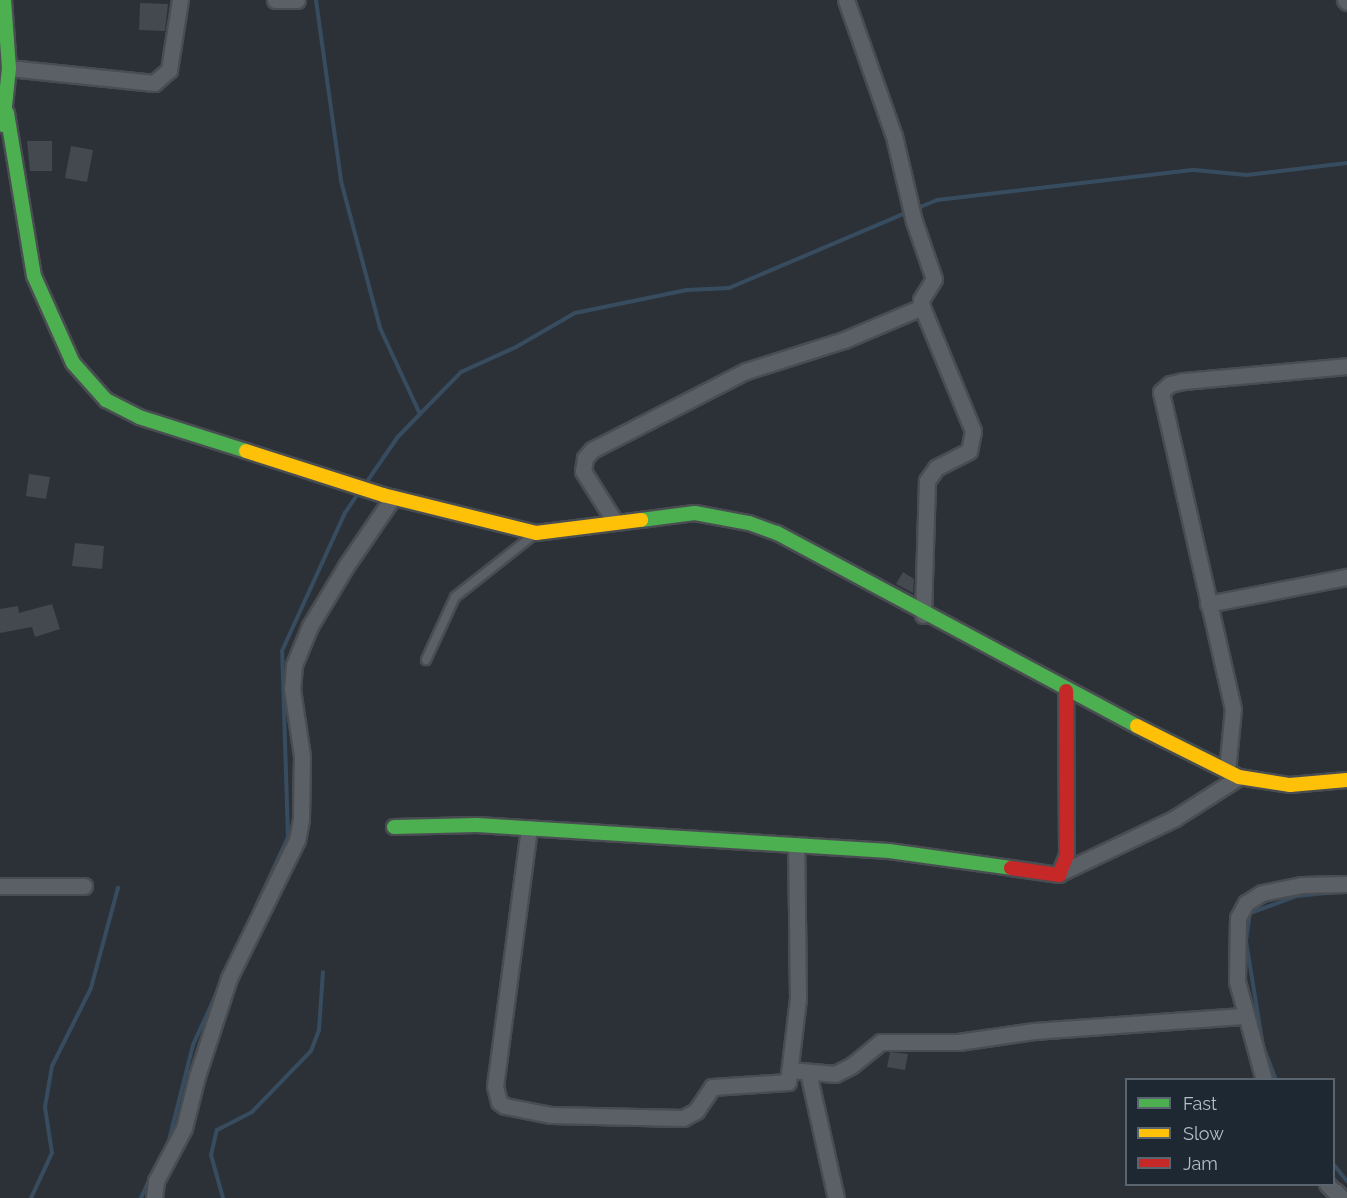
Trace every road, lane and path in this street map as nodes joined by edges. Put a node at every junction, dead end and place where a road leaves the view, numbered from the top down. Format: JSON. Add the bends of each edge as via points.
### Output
{"nodes":[{"id":1,"x":4,"y":0,"type":"edge"},
{"id":2,"x":180,"y":0,"type":"edge"},
{"id":3,"x":275,"y":0,"type":"edge"},
{"id":4,"x":297,"y":0,"type":"edge"},
{"id":5,"x":846,"y":0,"type":"edge"},
{"id":6,"x":9,"y":68,"type":"junction"},
{"id":7,"x":7,"y":113,"type":"junction"},
{"id":8,"x":0,"y":134,"type":"edge"},
{"id":9,"x":922,"y":307,"type":"junction"},
{"id":10,"x":1347,"y":366,"type":"edge"},
{"id":11,"x":388,"y":496,"type":"junction"},
{"id":12,"x":615,"y":522,"type":"junction"},
{"id":13,"x":536,"y":533,"type":"junction"},
{"id":14,"x":1347,"y":578,"type":"edge"},
{"id":15,"x":1208,"y":604,"type":"junction"},
{"id":16,"x":923,"y":615,"type":"junction"},
{"id":17,"x":426,"y":660,"type":"dead end"},
{"id":18,"x":1066,"y":691,"type":"junction"},
{"id":19,"x":1233,"y":774,"type":"junction"},
{"id":20,"x":1347,"y":780,"type":"edge"},
{"id":21,"x":394,"y":827,"type":"dead end"},
{"id":22,"x":529,"y":828,"type":"junction"},
{"id":23,"x":796,"y":845,"type":"junction"},
{"id":24,"x":1062,"y":872,"type":"junction"},
{"id":25,"x":1347,"y":884,"type":"edge"},
{"id":26,"x":0,"y":886,"type":"edge"},
{"id":27,"x":84,"y":886,"type":"dead end"},
{"id":28,"x":1245,"y":1016,"type":"junction"},
{"id":29,"x":791,"y":1070,"type":"junction"},
{"id":30,"x":808,"y":1072,"type":"junction"},
{"id":31,"x":1263,"y":1078,"type":"edge"},
{"id":32,"x":1328,"y":1186,"type":"edge"},
{"id":33,"x":154,"y":1198,"type":"edge"},
{"id":34,"x":836,"y":1198,"type":"edge"},
{"id":35,"x":1342,"y":1198,"type":"edge"}],
"edges":[{"from":1,"to":6,"type":"street"},
{"from":2,"to":6,"type":"street","via":[[169,70],[154,83]]},
{"from":3,"to":4,"type":"street"},
{"from":5,"to":9,"type":"street","via":[[894,136],[914,221],[934,279],[921,300]]},
{"from":6,"to":7,"type":"street"},
{"from":7,"to":8,"type":"street"},
{"from":7,"to":11,"type":"street","via":[[34,276],[73,363],[106,400],[139,417]]},
{"from":9,"to":12,"type":"street","via":[[844,340],[746,371],[592,450],[585,458],[583,471]]},
{"from":9,"to":16,"type":"street","via":[[973,430],[969,451],[936,468],[927,481]]},
{"from":10,"to":15,"type":"street","via":[[1183,381],[1170,384],[1161,392]]},
{"from":11,"to":13,"type":"street"},
{"from":11,"to":33,"type":"street","via":[[310,626],[294,665],[292,689],[302,756],[297,840],[230,978],[184,1128],[156,1181]]},
{"from":12,"to":13,"type":"street"},
{"from":12,"to":16,"type":"street","via":[[695,513],[749,523],[777,533]]},
{"from":13,"to":17,"type":"lane","via":[[455,597],[442,618]]},
{"from":14,"to":15,"type":"street"},
{"from":15,"to":19,"type":"street","via":[[1233,709]]},
{"from":16,"to":18,"type":"street"},
{"from":18,"to":19,"type":"street"},
{"from":18,"to":24,"type":"street","via":[[1067,855]]},
{"from":19,"to":20,"type":"street","via":[[1290,785]]},
{"from":19,"to":24,"type":"street","via":[[1175,818]]},
{"from":21,"to":22,"type":"street"},
{"from":22,"to":23,"type":"street"},
{"from":22,"to":29,"type":"street","via":[[495,1086],[500,1102],[551,1114],[683,1118],[696,1111],[712,1087],[785,1084]]},
{"from":23,"to":24,"type":"street","via":[[889,851],[1053,875]]},
{"from":23,"to":29,"type":"street","via":[[798,998]]},
{"from":25,"to":28,"type":"street","via":[[1302,885],[1262,893],[1246,903],[1238,918],[1237,981]]},
{"from":26,"to":27,"type":"street"},
{"from":28,"to":30,"type":"street","via":[[1034,1031],[958,1042],[881,1042],[843,1071]]},
{"from":28,"to":31,"type":"street"},
{"from":29,"to":30,"type":"street"},
{"from":30,"to":34,"type":"street"},
{"from":32,"to":35,"type":"street"}]}
